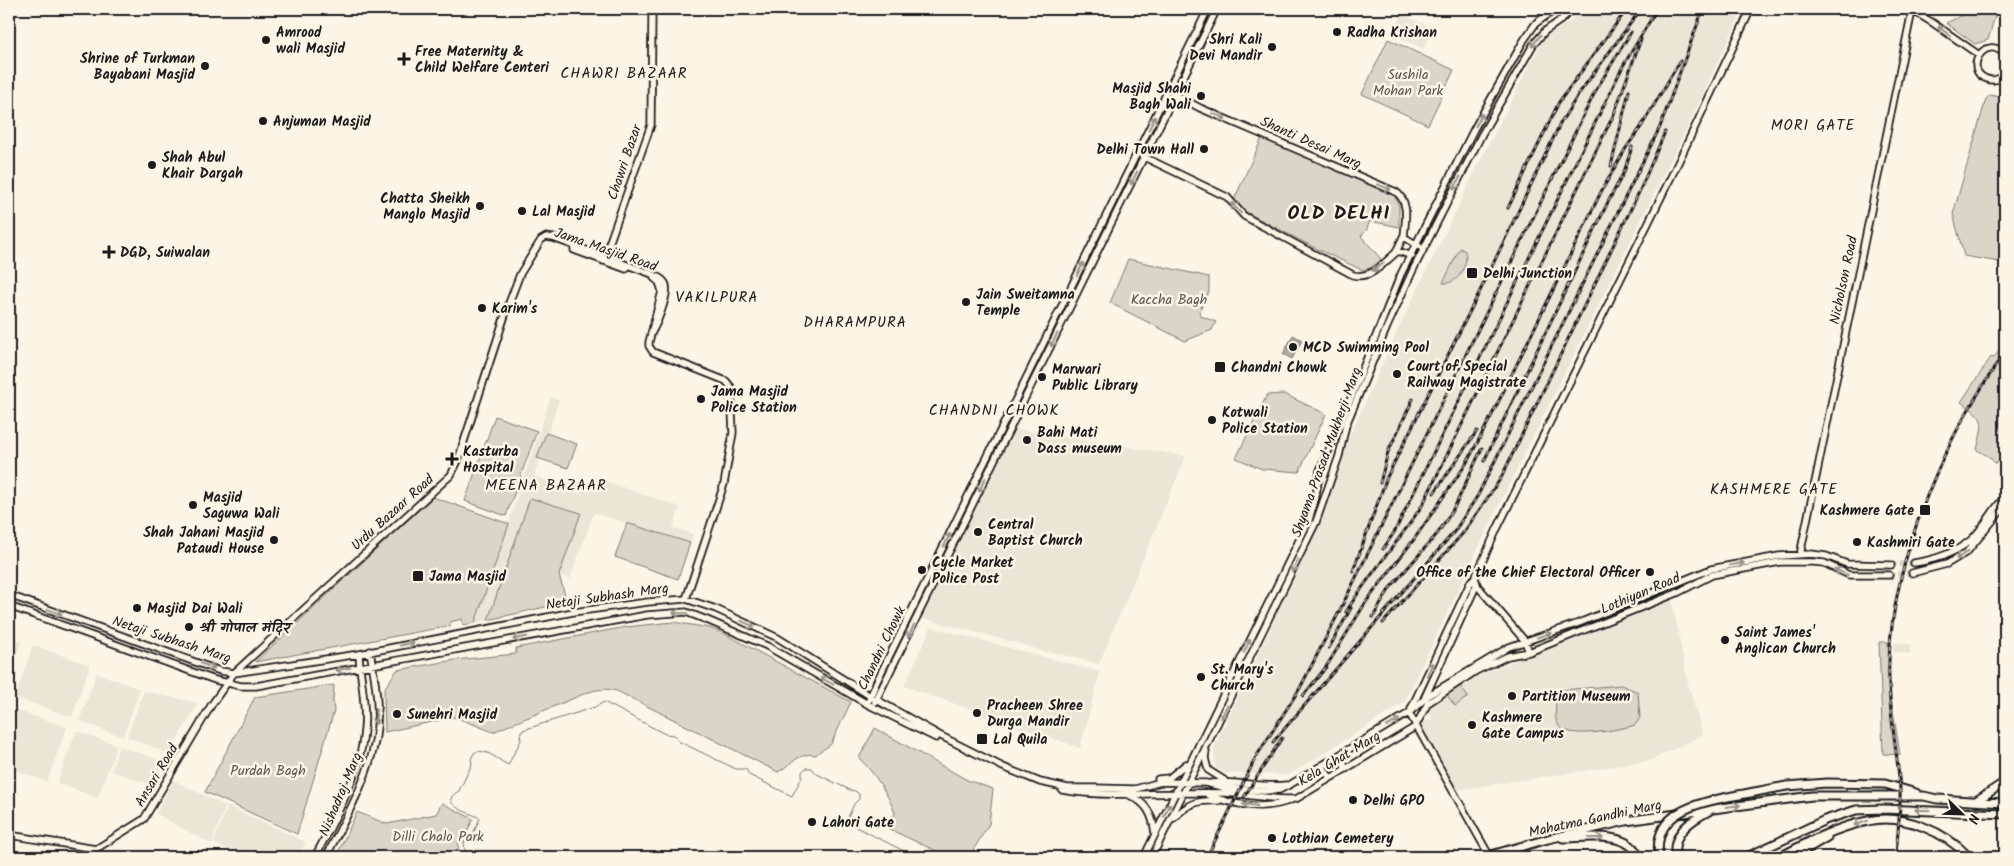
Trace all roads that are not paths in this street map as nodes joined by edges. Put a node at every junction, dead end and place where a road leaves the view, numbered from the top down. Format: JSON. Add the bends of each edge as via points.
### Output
{"nodes":[{"id":1,"x":652,"y":9,"type":"edge"},
{"id":2,"x":1208,"y":9,"type":"edge"},
{"id":3,"x":1217,"y":9,"type":"edge"},
{"id":4,"x":1557,"y":9,"type":"edge"},
{"id":5,"x":1751,"y":9,"type":"edge"},
{"id":6,"x":1910,"y":10,"type":"edge"},
{"id":7,"x":1570,"y":11,"type":"edge"},
{"id":8,"x":1979,"y":55,"type":"junction"},
{"id":9,"x":2005,"y":55,"type":"edge"},
{"id":10,"x":2005,"y":73,"type":"edge"},
{"id":11,"x":1168,"y":91,"type":"junction"},
{"id":12,"x":1175,"y":95,"type":"junction"},
{"id":13,"x":1137,"y":153,"type":"junction"},
{"id":14,"x":1144,"y":157,"type":"junction"},
{"id":15,"x":1404,"y":235,"type":"junction"},
{"id":16,"x":1416,"y":244,"type":"junction"},
{"id":17,"x":538,"y":246,"type":"joint"},
{"id":18,"x":1424,"y":248,"type":"junction"},
{"id":19,"x":1396,"y":252,"type":"junction"},
{"id":20,"x":1411,"y":255,"type":"junction"},
{"id":21,"x":604,"y":259,"type":"junction"},
{"id":22,"x":1419,"y":259,"type":"junction"},
{"id":23,"x":2005,"y":497,"type":"edge"},
{"id":24,"x":2005,"y":506,"type":"edge"},
{"id":25,"x":1800,"y":555,"type":"junction"},
{"id":26,"x":1914,"y":563,"type":"tunnel mouth"},
{"id":27,"x":1891,"y":565,"type":"tunnel mouth"},
{"id":28,"x":1912,"y":573,"type":"tunnel mouth"},
{"id":29,"x":1889,"y":575,"type":"tunnel mouth"},
{"id":30,"x":1473,"y":579,"type":"junction"},
{"id":31,"x":1477,"y":584,"type":"junction"},
{"id":32,"x":9,"y":595,"type":"edge"},
{"id":33,"x":686,"y":599,"type":"junction"},
{"id":34,"x":9,"y":606,"type":"edge"},
{"id":35,"x":1525,"y":642,"type":"junction"},
{"id":36,"x":370,"y":651,"type":"junction"},
{"id":37,"x":1529,"y":652,"type":"junction"},
{"id":38,"x":359,"y":654,"type":"junction"},
{"id":39,"x":372,"y":664,"type":"junction"},
{"id":40,"x":360,"y":666,"type":"junction"},
{"id":41,"x":234,"y":673,"type":"junction"},
{"id":42,"x":227,"y":684,"type":"junction"},
{"id":43,"x":870,"y":696,"type":"junction"},
{"id":44,"x":1424,"y":699,"type":"junction"},
{"id":45,"x":877,"y":700,"type":"junction"},
{"id":46,"x":869,"y":705,"type":"junction"},
{"id":47,"x":1408,"y":713,"type":"junction"},
{"id":48,"x":1421,"y":717,"type":"junction"},
{"id":49,"x":1417,"y":729,"type":"junction"},
{"id":50,"x":1208,"y":744,"type":"junction"},
{"id":51,"x":1195,"y":752,"type":"junction"},
{"id":52,"x":1339,"y":755,"type":"junction"},
{"id":53,"x":1322,"y":765,"type":"junction"},
{"id":54,"x":1346,"y":769,"type":"junction"},
{"id":55,"x":1330,"y":778,"type":"junction"},
{"id":56,"x":1226,"y":781,"type":"junction"},
{"id":57,"x":1180,"y":782,"type":"junction"},
{"id":58,"x":2005,"y":782,"type":"edge"},
{"id":59,"x":1189,"y":783,"type":"junction"},
{"id":60,"x":1206,"y":783,"type":"junction"},
{"id":61,"x":1292,"y":784,"type":"junction"},
{"id":62,"x":1135,"y":788,"type":"junction"},
{"id":63,"x":1126,"y":794,"type":"junction"},
{"id":64,"x":1175,"y":794,"type":"junction"},
{"id":65,"x":1183,"y":794,"type":"junction"},
{"id":66,"x":1205,"y":794,"type":"junction"},
{"id":67,"x":1924,"y":796,"type":"junction"},
{"id":68,"x":1296,"y":799,"type":"junction"},
{"id":69,"x":1223,"y":801,"type":"junction"},
{"id":70,"x":1976,"y":801,"type":"junction"},
{"id":71,"x":2005,"y":803,"type":"edge"},
{"id":72,"x":1713,"y":809,"type":"junction"},
{"id":73,"x":2005,"y":814,"type":"edge"},
{"id":74,"x":1169,"y":824,"type":"junction"},
{"id":75,"x":1831,"y":833,"type":"junction"},
{"id":76,"x":1155,"y":834,"type":"junction"},
{"id":77,"x":9,"y":835,"type":"edge"},
{"id":78,"x":1548,"y":839,"type":"junction"},
{"id":79,"x":1486,"y":856,"type":"edge"},
{"id":80,"x":314,"y":857,"type":"edge"},
{"id":81,"x":326,"y":857,"type":"edge"},
{"id":82,"x":1144,"y":857,"type":"edge"},
{"id":83,"x":1152,"y":857,"type":"edge"},
{"id":84,"x":1639,"y":857,"type":"edge"},
{"id":85,"x":1659,"y":857,"type":"edge"},
{"id":86,"x":1675,"y":857,"type":"edge"},
{"id":87,"x":1747,"y":857,"type":"edge"},
{"id":88,"x":1780,"y":857,"type":"edge"},
{"id":89,"x":1793,"y":857,"type":"edge"},
{"id":90,"x":1969,"y":857,"type":"edge"}],
"edges":[{"from":1,"to":21,"type":"main road","name":"Chawri Bazar","via":[[651,125]]},
{"from":2,"to":11,"type":"main road","name":"Chandni Chowk"},
{"from":3,"to":12,"type":"main road","name":"Chandni Chowk"},
{"from":4,"to":7,"type":"main road"},
{"from":16,"to":4,"type":"main road","name":"Shyama Prasad Mukherji Marg","one_way":true,"via":[[1474,129],[1524,40],[1536,22]]},
{"from":5,"to":30,"type":"main road"},
{"from":8,"to":6,"type":"main road","one_way":true},
{"from":6,"to":25,"type":"main road","name":"Nicholson Road"},
{"from":7,"to":18,"type":"main road","name":"Shyama Prasad Mukherji Marg","one_way":true,"via":[[1533,45],[1482,134]]},
{"from":8,"to":9,"type":"main road","via":[[1992,48]]},
{"from":8,"to":10,"type":"main road","via":[[1976,67],[1983,77],[1994,80]]},
{"from":11,"to":12,"type":"main road","name":"Shanti Desai Marg"},
{"from":13,"to":11,"type":"main road","name":"Chandni Chowk","one_way":true},
{"from":12,"to":14,"type":"main road","name":"Chandni Chowk"},
{"from":12,"to":15,"type":"main road","name":"Shanti Desai Marg","one_way":true,"via":[[1396,192],[1404,201]]},
{"from":13,"to":14,"type":"main road"},
{"from":43,"to":13,"type":"main road","name":"Chandni Chowk","one_way":true},
{"from":19,"to":14,"type":"main road","one_way":true,"via":[[1377,269],[1362,276],[1353,275],[1244,216],[1227,197]]},
{"from":14,"to":45,"type":"main road","name":"Chandni Chowk","one_way":true},
{"from":15,"to":16,"type":"main road"},
{"from":15,"to":19,"type":"main road","name":"Shanti Desai Marg"},
{"from":16,"to":18,"type":"main road"},
{"from":16,"to":20,"type":"main road","name":"Shyama Prasad Mukherji Marg"},
{"from":17,"to":21,"type":"main road","name":"Jama Masjid Road","via":[[541,240],[549,237]]},
{"from":17,"to":41,"type":"main road","name":"Urdu Bazaar Road","via":[[520,274],[508,303],[450,475]]},
{"from":18,"to":22,"type":"main road","name":"Shyama Prasad Mukherji Marg"},
{"from":19,"to":20,"type":"main road"},
{"from":20,"to":22,"type":"main road"},
{"from":51,"to":20,"type":"main road","name":"Shyama Prasad Mukherji Marg","one_way":true,"via":[[1309,520],[1320,470]]},
{"from":21,"to":33,"type":"main road","name":"Jama Masjid Road","via":[[652,274],[665,282],[667,291],[649,346],[653,352],[705,371],[726,381],[730,387],[733,433],[724,484]]},
{"from":22,"to":50,"type":"main road","name":"Shyama Prasad Mukherji Marg","one_way":true,"via":[[1346,425],[1316,522]]},
{"from":23,"to":26,"type":"main road","via":[[1972,539],[1936,559]]},
{"from":24,"to":28,"type":"main road","one_way":true,"via":[[1967,552],[1946,564]]},
{"from":25,"to":27,"type":"main road","name":"Lothiyan Road","via":[[1826,556],[1847,564]]},
{"from":35,"to":25,"type":"main road","name":"Lothiyan Road","one_way":true,"via":[[1711,569]]},
{"from":29,"to":37,"type":"main road","name":"Lothiyan Road","one_way":true,"via":[[1849,575],[1824,563],[1812,562],[1780,562],[1712,575]]},
{"from":30,"to":31,"type":"main road"},
{"from":47,"to":30,"type":"main road","one_way":true},
{"from":31,"to":35,"type":"main road"},
{"from":31,"to":44,"type":"main road"},
{"from":32,"to":41,"type":"main road","name":"Netaji Subhash Marg","one_way":true,"via":[[220,671]]},
{"from":36,"to":33,"type":"main road","name":"Netaji Subhash Marg","one_way":true,"via":[[573,612]]},
{"from":33,"to":43,"type":"main road","name":"Netaji Subhash Marg","one_way":true,"via":[[716,609],[778,638]]},
{"from":34,"to":42,"type":"main road","name":"Netaji Subhash Marg"},
{"from":35,"to":37,"type":"main road"},
{"from":35,"to":44,"type":"main road","name":"Lothiyan Road","via":[[1509,647]]},
{"from":36,"to":38,"type":"main road","name":"Netaji Subhash Marg"},
{"from":36,"to":39,"type":"main road","name":"Nishadraj Marg"},
{"from":37,"to":48,"type":"main road","name":"Lothiyan Road","via":[[1508,656],[1476,671],[1428,703]]},
{"from":38,"to":40,"type":"main road","name":"Nishadraj Marg"},
{"from":38,"to":41,"type":"main road","name":"Netaji Subhash Marg"},
{"from":39,"to":40,"type":"main road","name":"Netaji Subhash Marg"},
{"from":46,"to":39,"type":"main road","name":"Netaji Subhash Marg","one_way":true,"via":[[768,646],[686,612],[647,615]]},
{"from":39,"to":81,"type":"main road","name":"Nishadraj Marg","one_way":true,"via":[[376,735],[367,769]]},
{"from":40,"to":42,"type":"main road","name":"Netaji Subhash Marg","one_way":true,"via":[[256,686]]},
{"from":40,"to":80,"type":"main road","name":"Nishadraj Marg","via":[[364,722],[356,766],[341,807]]},
{"from":41,"to":42,"type":"main road","name":"Ansari Road"},
{"from":42,"to":77,"type":"main road","name":"Ansari Road","via":[[144,819],[137,824],[96,849]]},
{"from":43,"to":45,"type":"main road","name":"Netaji Subhash Marg"},
{"from":43,"to":46,"type":"main road","name":"Chandni Chowk"},
{"from":44,"to":47,"type":"main road","name":"Kela Ghat Marg"},
{"from":44,"to":48,"type":"main road"},
{"from":45,"to":46,"type":"main road","name":"Chandni Chowk"},
{"from":45,"to":62,"type":"main road","name":"Netaji Subhash Marg","via":[[973,753],[1040,782],[1068,788]]},
{"from":46,"to":63,"type":"main road","name":"Netaji Subhash Marg","via":[[1041,785],[1077,793]]},
{"from":47,"to":49,"type":"main road"},
{"from":52,"to":47,"type":"main road","name":"Kela Ghat Marg","one_way":true},
{"from":48,"to":49,"type":"main road"},
{"from":49,"to":54,"type":"main road","name":"Kela Ghat Marg"},
{"from":49,"to":79,"type":"main road"},
{"from":50,"to":56,"type":"main road","via":[[1205,758],[1208,770]]},
{"from":50,"to":59,"type":"main road","name":"Shyama Prasad Mukherji Marg"},
{"from":51,"to":57,"type":"main road","name":"Shyama Prasad Mukherji Marg"},
{"from":51,"to":62,"type":"main road","via":[[1173,776]]},
{"from":52,"to":53,"type":"main road","name":"Kela Ghat Marg"},
{"from":52,"to":54,"type":"main road"},
{"from":53,"to":55,"type":"main road"},
{"from":53,"to":61,"type":"main road","name":"Kela Ghat Marg"},
{"from":54,"to":55,"type":"main road","name":"Kela Ghat Marg"},
{"from":55,"to":68,"type":"main road","name":"Kela Ghat Marg"},
{"from":56,"to":60,"type":"main road"},
{"from":56,"to":61,"type":"main road"},
{"from":57,"to":59,"type":"main road","name":"Netaji Subhash Marg"},
{"from":57,"to":62,"type":"main road","name":"Netaji Subhash Marg","via":[[1161,782]]},
{"from":57,"to":64,"type":"main road","name":"Shyama Prasad Mukherji Marg"},
{"from":58,"to":70,"type":"highway"},
{"from":59,"to":60,"type":"main road","name":"Kela Ghat Marg"},
{"from":59,"to":65,"type":"main road","name":"Shyama Prasad Mukherji Marg"},
{"from":60,"to":61,"type":"main road","name":"Kela Ghat Marg","via":[[1264,792]]},
{"from":63,"to":64,"type":"main road","name":"Netaji Subhash Marg"},
{"from":63,"to":76,"type":"main road","via":[[1147,807]]},
{"from":64,"to":65,"type":"main road","name":"Netaji Subhash Marg"},
{"from":76,"to":64,"type":"main road","one_way":true},
{"from":65,"to":66,"type":"main road","name":"Kela Ghat Marg"},
{"from":65,"to":74,"type":"main road"},
{"from":66,"to":68,"type":"main road","name":"Kela Ghat Marg"},
{"from":66,"to":69,"type":"main road"},
{"from":67,"to":70,"type":"highway","name":"Mahatma Gandhi Marg"},
{"from":72,"to":67,"type":"highway","name":"Mahatma Gandhi Marg","one_way":true,"via":[[1812,796]]},
{"from":67,"to":85,"type":"highway","bridge":true,"via":[[1884,784],[1827,782],[1713,800],[1692,806],[1670,820],[1659,841]]},
{"from":68,"to":69,"type":"main road","one_way":true,"via":[[1280,805],[1262,806]]},
{"from":69,"to":74,"type":"main road","via":[[1202,800],[1190,804]]},
{"from":70,"to":71,"type":"highway","name":"Mahatma Gandhi Marg"},
{"from":72,"to":78,"type":"highway","name":"Mahatma Gandhi Marg","via":[[1626,821]]},
{"from":72,"to":86,"type":"highway","name":"Mahatma Gandhi Marg","via":[[1683,828],[1675,844]]},
{"from":73,"to":87,"type":"highway","one_way":true,"via":[[1856,810],[1824,820]]},
{"from":74,"to":83,"type":"main road"},
{"from":75,"to":88,"type":"highway"},
{"from":75,"to":89,"type":"highway"},
{"from":90,"to":75,"type":"highway","one_way":true,"via":[[1944,836],[1907,822],[1868,821]]},
{"from":76,"to":82,"type":"main road"},
{"from":78,"to":79,"type":"highway","name":"Mahatma Gandhi Marg"},
{"from":78,"to":84,"type":"highway","one_way":true,"via":[[1618,840],[1632,847]]}]}
